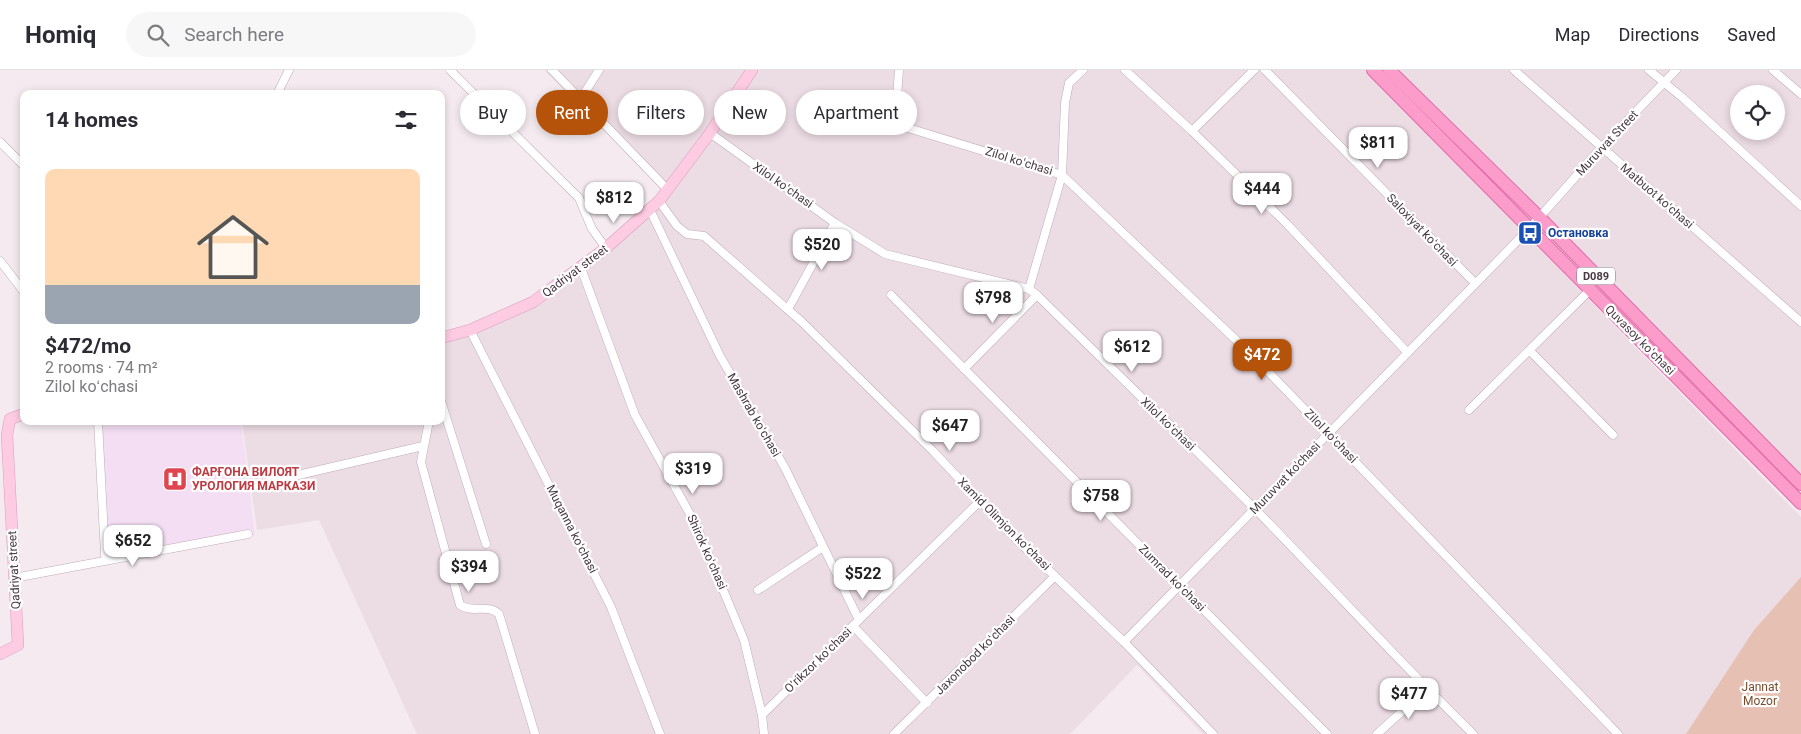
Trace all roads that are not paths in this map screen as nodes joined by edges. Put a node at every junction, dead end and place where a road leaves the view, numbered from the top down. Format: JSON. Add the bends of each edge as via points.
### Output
{"nodes":[{"id":1,"x":289,"y":70,"type":"edge"},
{"id":2,"x":450,"y":70,"type":"edge"},
{"id":3,"x":552,"y":70,"type":"edge"},
{"id":4,"x":600,"y":70,"type":"edge"},
{"id":5,"x":752,"y":70,"type":"edge"},
{"id":6,"x":899,"y":70,"type":"edge"},
{"id":7,"x":1083,"y":70,"type":"edge"},
{"id":8,"x":1124,"y":70,"type":"edge"},
{"id":9,"x":1254,"y":70,"type":"edge"},
{"id":10,"x":1265,"y":70,"type":"edge"},
{"id":11,"x":1373,"y":70,"type":"edge"},
{"id":12,"x":1389,"y":70,"type":"edge"},
{"id":13,"x":1514,"y":70,"type":"edge"},
{"id":14,"x":1649,"y":70,"type":"edge"},
{"id":15,"x":1676,"y":70,"type":"edge"},
{"id":16,"x":1773,"y":70,"type":"edge"},
{"id":17,"x":1664,"y":83,"type":"junction"},
{"id":18,"x":279,"y":90,"type":"edge"},
{"id":19,"x":571,"y":90,"type":"edge"},
{"id":20,"x":587,"y":90,"type":"edge"},
{"id":21,"x":898,"y":90,"type":"edge"},
{"id":22,"x":1801,"y":94,"type":"edge"},
{"id":23,"x":608,"y":129,"type":"edge"},
{"id":24,"x":917,"y":131,"type":"edge"},
{"id":25,"x":1192,"y":131,"type":"junction"},
{"id":26,"x":710,"y":133,"type":"junction"},
{"id":27,"x":0,"y":142,"type":"edge"},
{"id":28,"x":1602,"y":148,"type":"junction"},
{"id":29,"x":20,"y":162,"type":"edge"},
{"id":30,"x":1062,"y":175,"type":"junction"},
{"id":31,"x":668,"y":190,"type":"junction"},
{"id":32,"x":659,"y":201,"type":"junction"},
{"id":33,"x":1801,"y":206,"type":"edge"},
{"id":34,"x":650,"y":210,"type":"junction"},
{"id":35,"x":1539,"y":217,"type":"junction"},
{"id":36,"x":835,"y":222,"type":"junction"},
{"id":37,"x":1530,"y":228,"type":"junction"},
{"id":38,"x":606,"y":248,"type":"junction"},
{"id":39,"x":0,"y":262,"type":"edge"},
{"id":40,"x":581,"y":268,"type":"junction"},
{"id":41,"x":1475,"y":284,"type":"junction"},
{"id":42,"x":20,"y":287,"type":"edge"},
{"id":43,"x":1029,"y":289,"type":"junction"},
{"id":44,"x":1590,"y":289,"type":"junction"},
{"id":45,"x":891,"y":295,"type":"dead end"},
{"id":46,"x":1037,"y":295,"type":"junction"},
{"id":47,"x":788,"y":308,"type":"junction"},
{"id":48,"x":1801,"y":322,"type":"edge"},
{"id":49,"x":470,"y":330,"type":"junction"},
{"id":50,"x":445,"y":337,"type":"edge"},
{"id":51,"x":1530,"y":351,"type":"junction"},
{"id":52,"x":1406,"y":352,"type":"junction"},
{"id":53,"x":964,"y":369,"type":"junction"},
{"id":54,"x":1468,"y":410,"type":"dead end"},
{"id":55,"x":445,"y":414,"type":"edge"},
{"id":56,"x":20,"y":415,"type":"edge"},
{"id":57,"x":98,"y":425,"type":"edge"},
{"id":58,"x":428,"y":425,"type":"edge"},
{"id":59,"x":1328,"y":434,"type":"junction"},
{"id":60,"x":1614,"y":435,"type":"dead end"},
{"id":61,"x":423,"y":446,"type":"junction"},
{"id":62,"x":268,"y":482,"type":"dead end"},
{"id":63,"x":1801,"y":484,"type":"edge"},
{"id":64,"x":980,"y":501,"type":"junction"},
{"id":65,"x":1801,"y":503,"type":"edge"},
{"id":66,"x":1255,"y":509,"type":"junction"},
{"id":67,"x":248,"y":534,"type":"dead end"},
{"id":68,"x":486,"y":544,"type":"dead end"},
{"id":69,"x":824,"y":547,"type":"junction"},
{"id":70,"x":105,"y":555,"type":"dead end"},
{"id":71,"x":1055,"y":576,"type":"junction"},
{"id":72,"x":14,"y":578,"type":"junction"},
{"id":73,"x":1180,"y":586,"type":"junction"},
{"id":74,"x":758,"y":590,"type":"dead end"},
{"id":75,"x":856,"y":623,"type":"junction"},
{"id":76,"x":1124,"y":642,"type":"junction"},
{"id":77,"x":0,"y":654,"type":"edge"},
{"id":78,"x":1427,"y":689,"type":"junction"},
{"id":79,"x":927,"y":703,"type":"junction"},
{"id":80,"x":762,"y":715,"type":"junction"},
{"id":81,"x":534,"y":734,"type":"edge"},
{"id":82,"x":660,"y":734,"type":"edge"},
{"id":83,"x":764,"y":734,"type":"edge"},
{"id":84,"x":894,"y":734,"type":"edge"},
{"id":85,"x":1213,"y":734,"type":"edge"},
{"id":86,"x":1327,"y":734,"type":"edge"},
{"id":87,"x":1377,"y":734,"type":"edge"},
{"id":88,"x":1473,"y":734,"type":"edge"},
{"id":89,"x":1618,"y":734,"type":"edge"}],
"edges":[{"from":1,"to":18,"type":"street"},
{"from":2,"to":38,"type":"street","via":[[579,198],[592,228]]},
{"from":3,"to":19,"type":"street"},
{"from":4,"to":20,"type":"street"},
{"from":5,"to":26,"type":"street","name":"Qadriyat street"},
{"from":6,"to":21,"type":"street"},
{"from":7,"to":30,"type":"street","via":[[1069,83]]},
{"from":8,"to":25,"type":"street"},
{"from":9,"to":25,"type":"street"},
{"from":10,"to":41,"type":"street","name":"Saloxiyat koʻchasi"},
{"from":11,"to":37,"type":"main road","name":"Quvasoy koʻchasi","number":"D089"},
{"from":12,"to":35,"type":"main road","name":"Quvasoy koʻchasi","number":"D089"},
{"from":13,"to":28,"type":"street","name":"Matbuot koʻchasi"},
{"from":14,"to":17,"type":"street"},
{"from":15,"to":17,"type":"street","name":"Muruvvat Street"},
{"from":16,"to":22,"type":"street"},
{"from":17,"to":28,"type":"street","name":"Muruvvat Street"},
{"from":17,"to":33,"type":"street"},
{"from":23,"to":31,"type":"street"},
{"from":24,"to":30,"type":"street","name":"Zilol koʻchasi"},
{"from":25,"to":52,"type":"street","via":[[1287,224]]},
{"from":26,"to":31,"type":"street","name":"Qadriyat street"},
{"from":26,"to":36,"type":"street","name":"Xilol koʻchasi"},
{"from":27,"to":29,"type":"street"},
{"from":28,"to":35,"type":"street","name":"Muruvvat Street"},
{"from":28,"to":48,"type":"street","name":"Matbuot koʻchasi"},
{"from":30,"to":43,"type":"street"},
{"from":30,"to":59,"type":"street","name":"Zilol koʻchasi","via":[[1255,358]]},
{"from":31,"to":32,"type":"street","name":"Qadriyat street"},
{"from":32,"to":34,"type":"street","name":"Qadriyat street"},
{"from":32,"to":47,"type":"street","name":"Xamid Olimjon koʻchasi","via":[[677,226],[687,234],[704,236]]},
{"from":34,"to":38,"type":"street","name":"Qadriyat street"},
{"from":34,"to":69,"type":"street","name":"Mashrab koʻchasi","via":[[720,356],[785,468]]},
{"from":35,"to":37,"type":"street","name":"Muruvvat Street"},
{"from":35,"to":63,"type":"main road","name":"Quvasoy koʻchasi","number":"D089"},
{"from":36,"to":43,"type":"street","name":"Xilol koʻchasi","via":[[885,254]]},
{"from":36,"to":47,"type":"street"},
{"from":37,"to":41,"type":"street","name":"Muruvvat ko'chasi"},
{"from":37,"to":44,"type":"main road","name":"Quvasoy koʻchasi","number":"D089"},
{"from":38,"to":40,"type":"street","name":"Qadriyat street"},
{"from":39,"to":42,"type":"street"},
{"from":40,"to":49,"type":"street","name":"Qadriyat street","via":[[533,302]]},
{"from":40,"to":80,"type":"street","name":"Shirok koʻchasi","via":[[636,414],[696,525],[732,607],[744,640]]},
{"from":41,"to":52,"type":"street","name":"Muruvvat ko'chasi"},
{"from":43,"to":46,"type":"street","name":"Xilol koʻchasi"},
{"from":44,"to":51,"type":"street"},
{"from":44,"to":65,"type":"main road","name":"Quvasoy koʻchasi","number":"D089"},
{"from":45,"to":53,"type":"street","name":"Zumrad koʻchasi"},
{"from":46,"to":53,"type":"street"},
{"from":46,"to":66,"type":"street","name":"Xilol koʻchasi"},
{"from":47,"to":64,"type":"street","name":"Xamid Olimjon koʻchasi"},
{"from":49,"to":50,"type":"street","name":"Qadriyat street"},
{"from":49,"to":82,"type":"street","name":"Muqanna koʻchasi","via":[[610,607]]},
{"from":51,"to":54,"type":"street"},
{"from":51,"to":60,"type":"street"},
{"from":52,"to":59,"type":"street","name":"Muruvvat ko'chasi"},
{"from":53,"to":73,"type":"street","name":"Zumrad koʻchasi"},
{"from":55,"to":68,"type":"street"},
{"from":56,"to":72,"type":"street","name":"Qadriyat street","via":[[10,419],[7,435]]},
{"from":57,"to":70,"type":"street"},
{"from":58,"to":61,"type":"street"},
{"from":59,"to":66,"type":"street","name":"Muruvvat ko'chasi"},
{"from":59,"to":89,"type":"street","name":"Zilol koʻchasi"},
{"from":61,"to":62,"type":"street"},
{"from":61,"to":81,"type":"street","via":[[421,462],[460,605],[466,609],[490,609],[499,614]]},
{"from":64,"to":71,"type":"street","name":"Xamid Olimjon koʻchasi"},
{"from":64,"to":75,"type":"street","name":"Oʻrikzor koʻchasi"},
{"from":66,"to":73,"type":"street","name":"Muruvvat ko'chasi"},
{"from":66,"to":78,"type":"street","name":"Xilol koʻchasi"},
{"from":67,"to":72,"type":"street"},
{"from":69,"to":74,"type":"street"},
{"from":69,"to":75,"type":"street","name":"Mashrab koʻchasi"},
{"from":71,"to":76,"type":"street","name":"Xamid Olimjon koʻchasi"},
{"from":71,"to":79,"type":"street","name":"Jaxonobod koʻchasi"},
{"from":72,"to":77,"type":"street","name":"Qadriyat street","via":[[18,645]]},
{"from":73,"to":76,"type":"street","name":"Muruvvat ko'chasi"},
{"from":73,"to":86,"type":"street","name":"Zumrad koʻchasi"},
{"from":75,"to":79,"type":"street","name":"Mashrab koʻchasi"},
{"from":75,"to":80,"type":"street","name":"Oʻrikzor koʻchasi"},
{"from":76,"to":85,"type":"street","name":"Xamid Olimjon koʻchasi"},
{"from":78,"to":87,"type":"street"},
{"from":78,"to":88,"type":"street","name":"Xilol koʻchasi"},
{"from":79,"to":84,"type":"street","name":"Jaxonobod koʻchasi"},
{"from":80,"to":83,"type":"street","name":"Shirok koʻchasi"}]}
